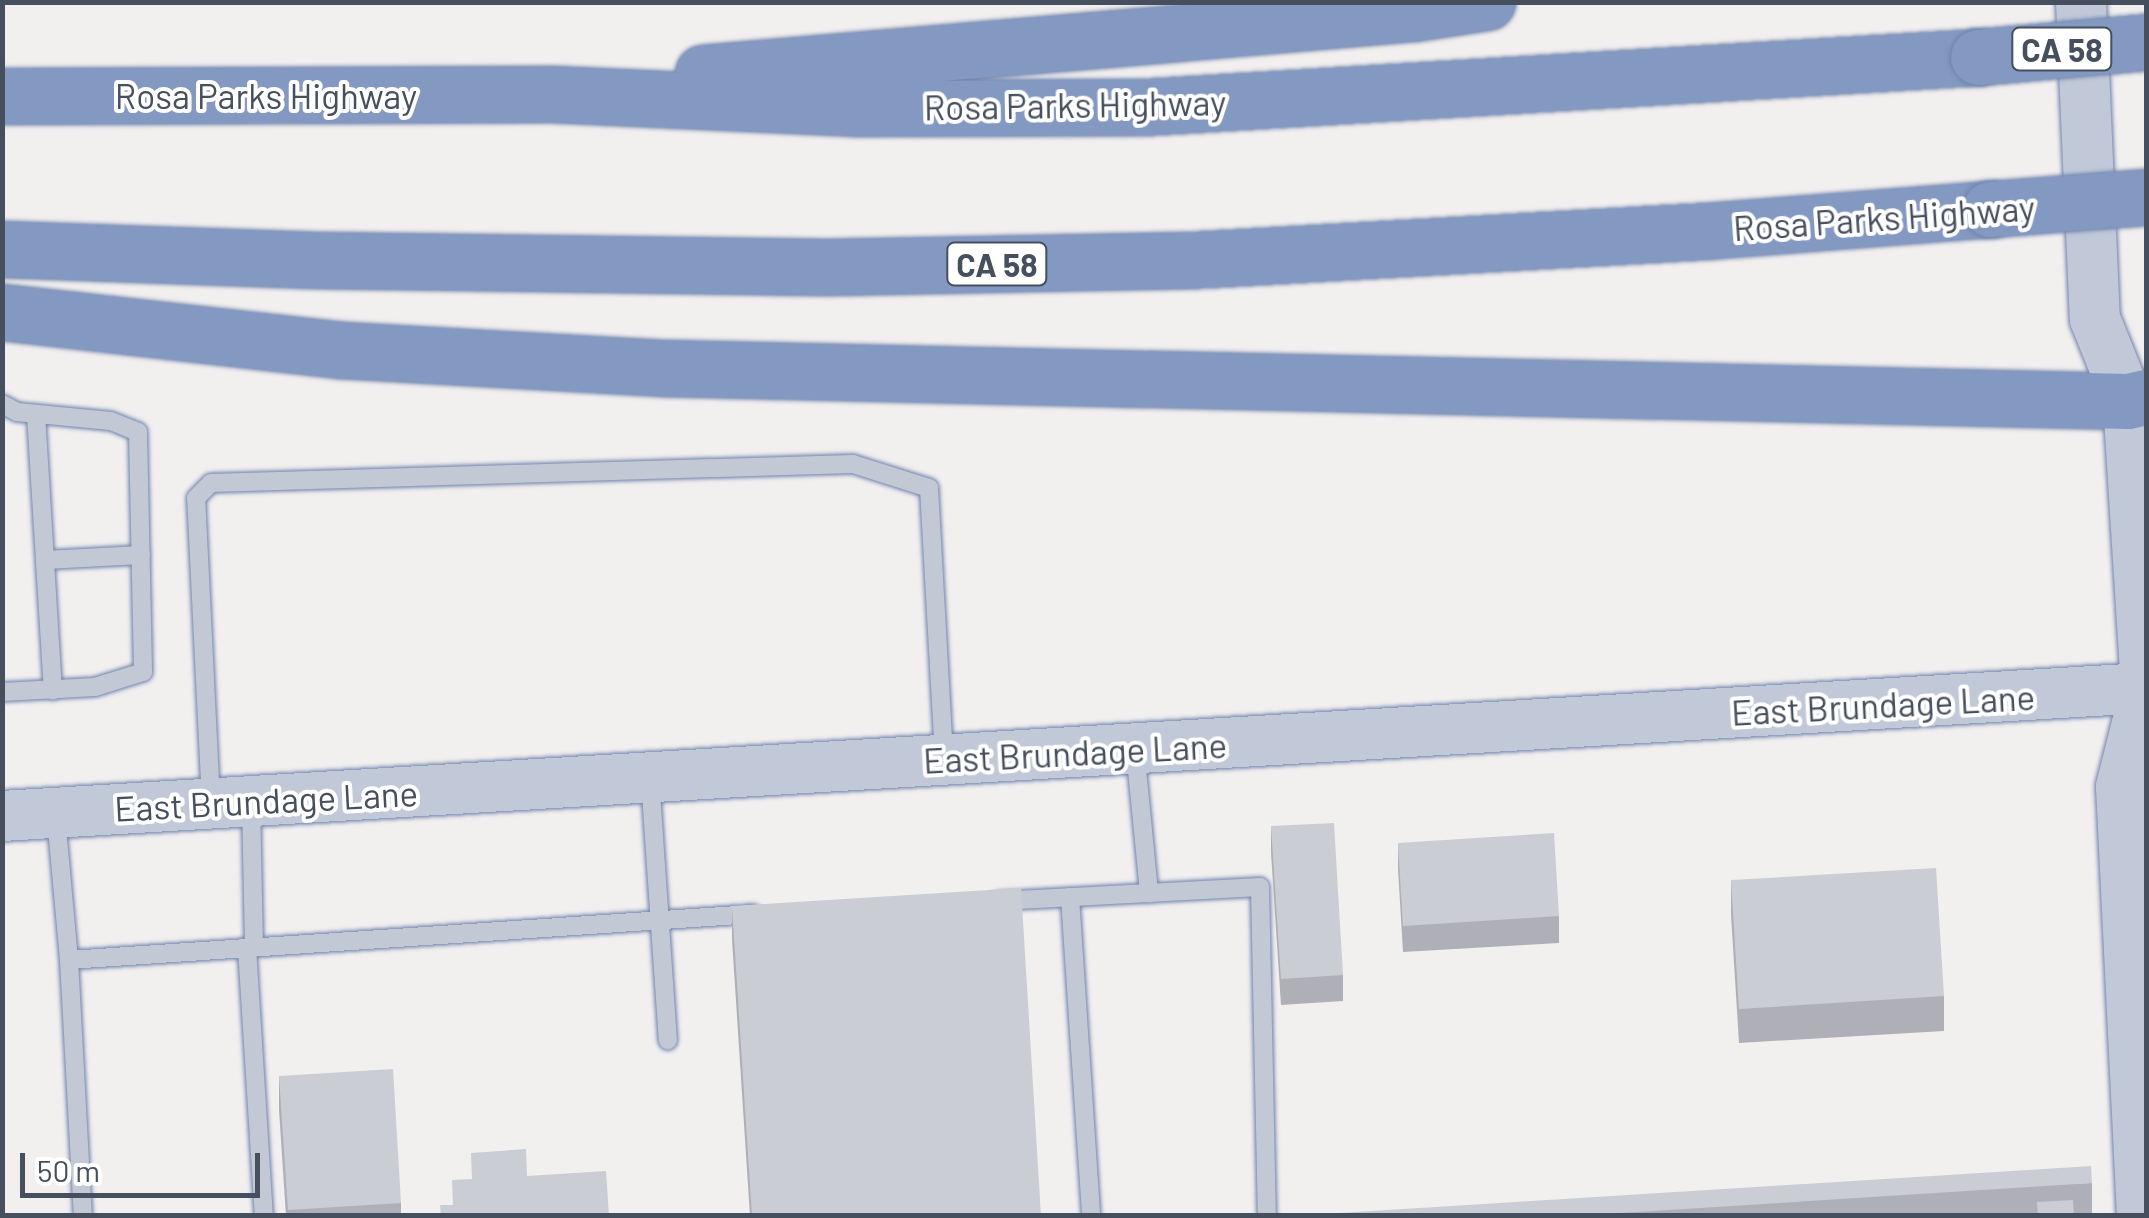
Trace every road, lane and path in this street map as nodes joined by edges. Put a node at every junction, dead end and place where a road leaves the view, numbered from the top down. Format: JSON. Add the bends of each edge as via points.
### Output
{"nodes":[{"id":1,"x":1487,"y":2,"type":"edge"},
{"id":2,"x":2081,"y":2,"type":"edge"},
{"id":3,"x":2146,"y":42,"type":"edge"},
{"id":4,"x":552,"y":94,"type":"junction"},
{"id":5,"x":2,"y":96,"type":"edge"},
{"id":6,"x":2146,"y":197,"type":"edge"},
{"id":7,"x":2,"y":249,"type":"edge"},
{"id":8,"x":2,"y":312,"type":"edge"},
{"id":9,"x":2140,"y":386,"type":"edge"},
{"id":10,"x":2,"y":404,"type":"edge"},
{"id":11,"x":36,"y":414,"type":"junction"},
{"id":12,"x":141,"y":555,"type":"junction"},
{"id":13,"x":45,"y":560,"type":"junction"},
{"id":14,"x":2146,"y":689,"type":"edge"},
{"id":15,"x":53,"y":690,"type":"junction"},
{"id":16,"x":2,"y":692,"type":"edge"},
{"id":17,"x":1135,"y":749,"type":"junction"},
{"id":18,"x":944,"y":760,"type":"junction"},
{"id":19,"x":650,"y":778,"type":"junction"},
{"id":20,"x":231,"y":803,"type":"junction"},
{"id":21,"x":55,"y":813,"type":"junction"},
{"id":22,"x":2,"y":816,"type":"edge"},
{"id":23,"x":1149,"y":893,"type":"junction"},
{"id":24,"x":1070,"y":897,"type":"junction"},
{"id":25,"x":972,"y":902,"type":"edge"},
{"id":26,"x":777,"y":913,"type":"edge"},
{"id":27,"x":659,"y":919,"type":"junction"},
{"id":28,"x":250,"y":948,"type":"junction"},
{"id":29,"x":69,"y":960,"type":"junction"},
{"id":30,"x":668,"y":1040,"type":"dead end"},
{"id":31,"x":83,"y":1216,"type":"edge"},
{"id":32,"x":264,"y":1216,"type":"edge"},
{"id":33,"x":1091,"y":1216,"type":"edge"},
{"id":34,"x":1267,"y":1216,"type":"edge"},
{"id":35,"x":2142,"y":1216,"type":"edge"}],
"edges":[{"from":1,"to":4,"type":"highway","via":[[746,68]]},
{"from":2,"to":9,"type":"main road","via":[[2096,319]]},
{"from":3,"to":4,"type":"highway","name":"Rosa Parks Highway","number":"CA 58","bridge":true,"via":[[1144,107],[858,108]]},
{"from":4,"to":5,"type":"highway","name":"Rosa Parks Highway","number":"CA 58"},
{"from":6,"to":7,"type":"highway","name":"Rosa Parks Highway","number":"CA 58","bridge":true,"via":[[1190,260],[828,266]]},
{"from":8,"to":9,"type":"highway","via":[[342,350],[570,364]]},
{"from":9,"to":14,"type":"main road"},
{"from":10,"to":11,"type":"lane"},
{"from":11,"to":12,"type":"lane","via":[[110,420],[138,432]]},
{"from":11,"to":13,"type":"lane"},
{"from":12,"to":13,"type":"lane"},
{"from":12,"to":15,"type":"lane","via":[[144,672],[96,688]]},
{"from":13,"to":15,"type":"lane"},
{"from":14,"to":17,"type":"main road","name":"East Brundage Lane"},
{"from":14,"to":35,"type":"main road","via":[[2121,786]]},
{"from":15,"to":16,"type":"lane"},
{"from":17,"to":18,"type":"main road","name":"East Brundage Lane"},
{"from":17,"to":23,"type":"lane"},
{"from":18,"to":19,"type":"main road","name":"East Brundage Lane"},
{"from":18,"to":20,"type":"lane","via":[[929,488],[852,464],[211,484],[196,498]]},
{"from":19,"to":20,"type":"main road","name":"East Brundage Lane"},
{"from":19,"to":27,"type":"lane"},
{"from":20,"to":21,"type":"main road","name":"East Brundage Lane"},
{"from":20,"to":28,"type":"lane"},
{"from":21,"to":22,"type":"main road","name":"East Brundage Lane"},
{"from":21,"to":29,"type":"lane"},
{"from":23,"to":24,"type":"lane"},
{"from":23,"to":34,"type":"lane","via":[[1260,887]]},
{"from":24,"to":25,"type":"lane"},
{"from":24,"to":33,"type":"lane"},
{"from":26,"to":27,"type":"lane"},
{"from":27,"to":28,"type":"lane"},
{"from":27,"to":30,"type":"lane"},
{"from":28,"to":29,"type":"lane"},
{"from":28,"to":32,"type":"lane"},
{"from":29,"to":31,"type":"lane"}]}
